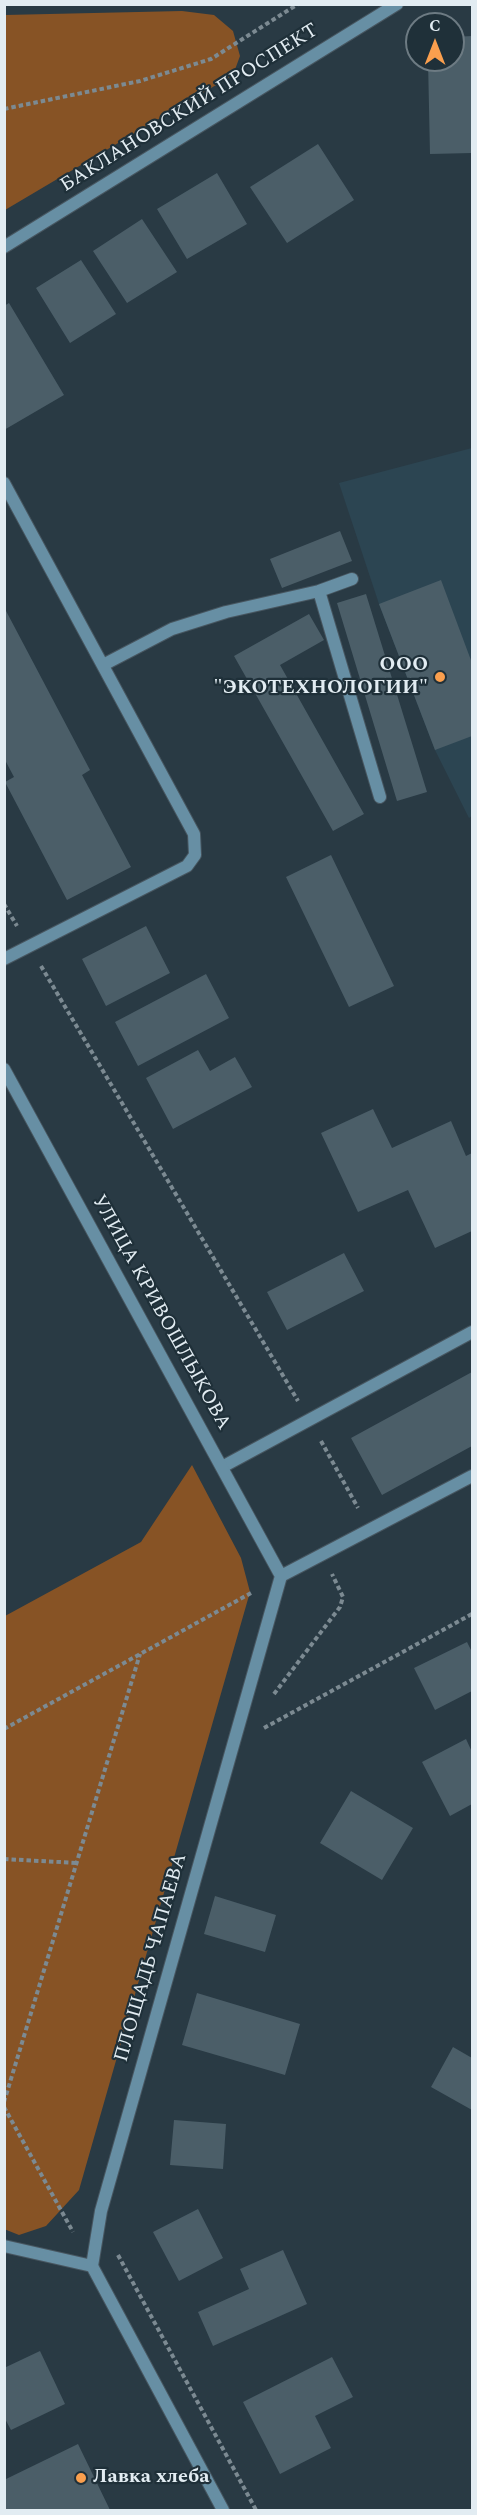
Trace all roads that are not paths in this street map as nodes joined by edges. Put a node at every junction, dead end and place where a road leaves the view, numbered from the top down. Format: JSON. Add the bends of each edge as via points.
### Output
{"nodes":[{"id":1,"x":397,"y":4,"type":"edge"},
{"id":2,"x":4,"y":247,"type":"edge"},
{"id":3,"x":4,"y":483,"type":"edge"},
{"id":4,"x":352,"y":579,"type":"dead end"},
{"id":5,"x":319,"y":591,"type":"junction"},
{"id":6,"x":103,"y":665,"type":"junction"},
{"id":7,"x":380,"y":797,"type":"dead end"},
{"id":8,"x":4,"y":959,"type":"edge"},
{"id":9,"x":4,"y":1069,"type":"edge"},
{"id":10,"x":472,"y":1332,"type":"edge"},
{"id":11,"x":222,"y":1467,"type":"junction"},
{"id":12,"x":472,"y":1476,"type":"edge"},
{"id":13,"x":281,"y":1576,"type":"junction"},
{"id":14,"x":4,"y":2246,"type":"edge"},
{"id":15,"x":92,"y":2266,"type":"junction"},
{"id":16,"x":223,"y":2511,"type":"edge"}],
"edges":[{"from":1,"to":2,"type":"street","name":"БАКЛАНОВСКИЙ ПРОСПЕКТ"},
{"from":3,"to":6,"type":"street"},
{"from":4,"to":5,"type":"street"},
{"from":5,"to":6,"type":"street","via":[[172,628]]},
{"from":5,"to":7,"type":"street"},
{"from":6,"to":8,"type":"street","via":[[194,834],[195,855],[187,866]]},
{"from":9,"to":11,"type":"street","name":"УЛИЦА КРИВОШЛЫКОВА"},
{"from":10,"to":11,"type":"street"},
{"from":11,"to":13,"type":"street","name":"УЛИЦА КРИВОШЛЫКОВА"},
{"from":12,"to":13,"type":"street"},
{"from":13,"to":15,"type":"street","name":"ПЛОЩАДЬ ЧАПАЕВА","via":[[101,2211]]},
{"from":14,"to":15,"type":"street"},
{"from":15,"to":16,"type":"street"}]}
